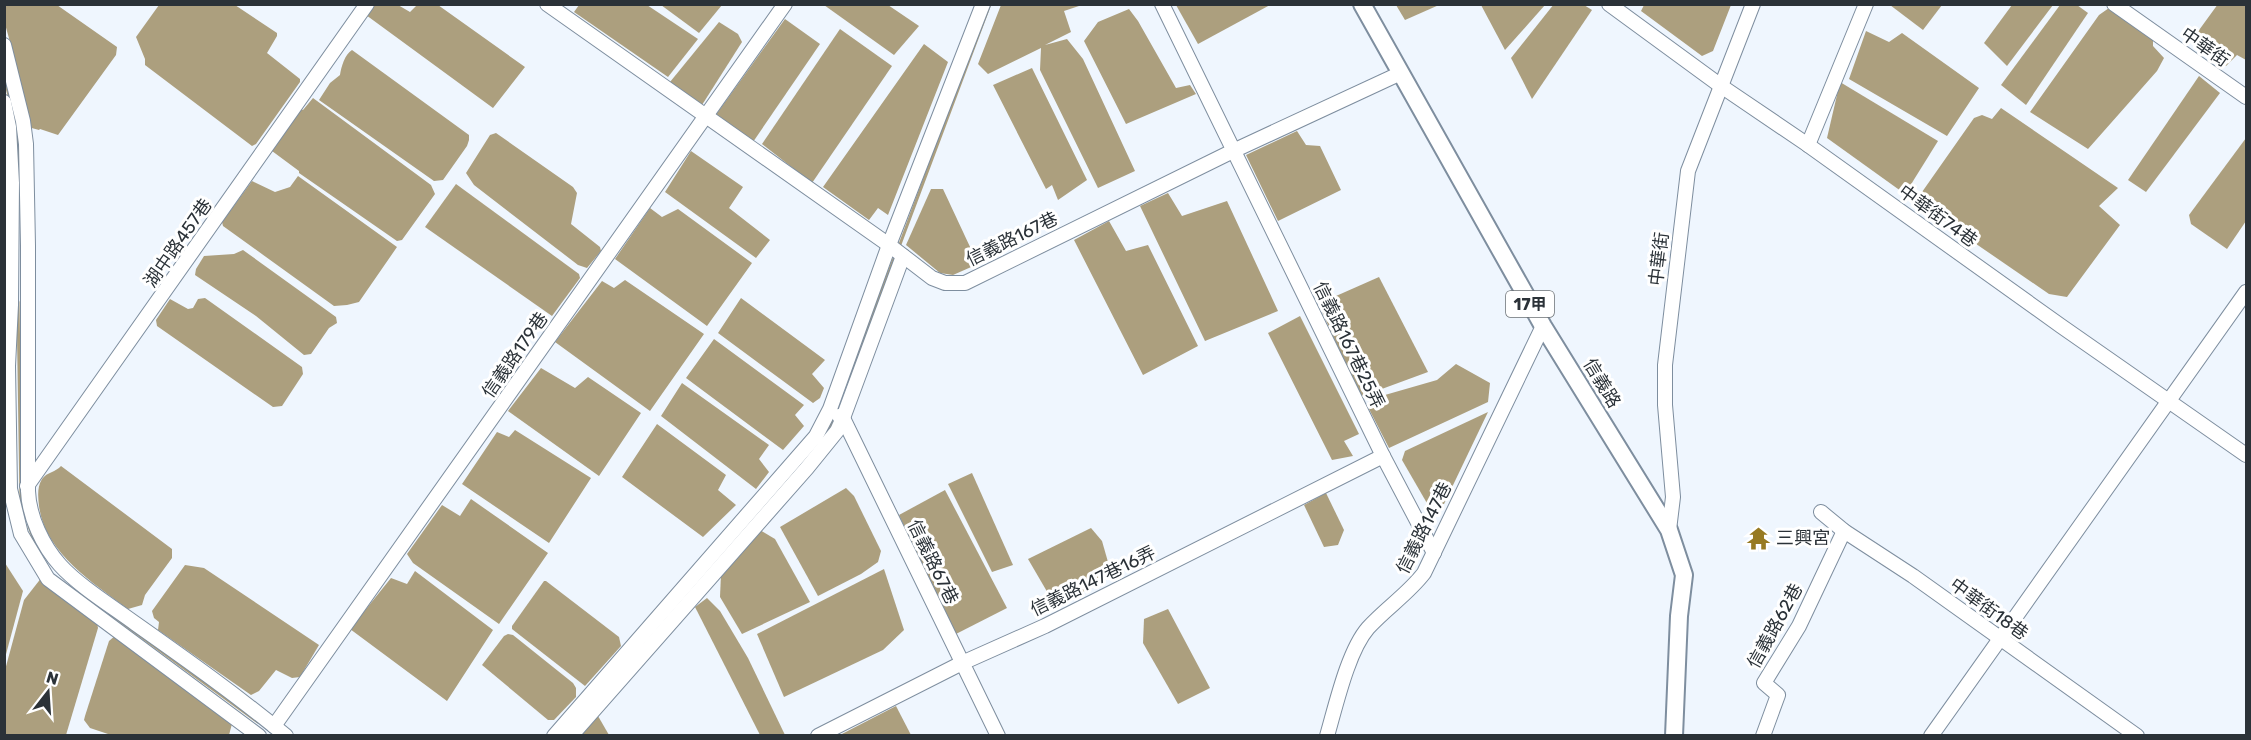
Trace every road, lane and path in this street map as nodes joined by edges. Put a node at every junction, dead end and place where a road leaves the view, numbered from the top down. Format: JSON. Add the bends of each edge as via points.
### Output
{"nodes":[{"id":1,"x":367,"y":4,"type":"edge"},
{"id":2,"x":547,"y":4,"type":"edge"},
{"id":3,"x":785,"y":4,"type":"edge"},
{"id":4,"x":983,"y":4,"type":"edge"},
{"id":5,"x":1162,"y":4,"type":"edge"},
{"id":6,"x":1362,"y":4,"type":"edge"},
{"id":7,"x":1374,"y":4,"type":"edge"},
{"id":8,"x":1609,"y":4,"type":"edge"},
{"id":9,"x":1753,"y":4,"type":"edge"},
{"id":10,"x":1866,"y":4,"type":"edge"},
{"id":11,"x":2114,"y":4,"type":"edge"},
{"id":12,"x":4,"y":45,"type":"edge"},
{"id":13,"x":1401,"y":73,"type":"junction"},
{"id":14,"x":1721,"y":86,"type":"junction"},
{"id":15,"x":2247,"y":97,"type":"edge"},
{"id":16,"x":4,"y":102,"type":"edge"},
{"id":17,"x":706,"y":118,"type":"junction"},
{"id":18,"x":1808,"y":145,"type":"junction"},
{"id":19,"x":1233,"y":151,"type":"junction"},
{"id":20,"x":896,"y":250,"type":"junction"},
{"id":21,"x":2247,"y":292,"type":"edge"},
{"id":22,"x":1543,"y":326,"type":"junction"},
{"id":23,"x":2170,"y":402,"type":"junction"},
{"id":24,"x":830,"y":409,"type":"junction"},
{"id":25,"x":843,"y":418,"type":"junction"},
{"id":26,"x":2247,"y":455,"type":"edge"},
{"id":27,"x":1383,"y":456,"type":"junction"},
{"id":28,"x":29,"y":486,"type":"junction"},
{"id":29,"x":10,"y":489,"type":"junction"},
{"id":30,"x":1821,"y":512,"type":"dead end"},
{"id":31,"x":1670,"y":530,"type":"junction"},
{"id":32,"x":1844,"y":531,"type":"junction"},
{"id":33,"x":1434,"y":553,"type":"junction"},
{"id":34,"x":2000,"y":639,"type":"junction"},
{"id":35,"x":962,"y":663,"type":"junction"},
{"id":36,"x":274,"y":726,"type":"junction"},
{"id":37,"x":259,"y":735,"type":"edge"},
{"id":38,"x":286,"y":735,"type":"edge"},
{"id":39,"x":554,"y":735,"type":"edge"},
{"id":40,"x":571,"y":735,"type":"edge"},
{"id":41,"x":818,"y":735,"type":"edge"},
{"id":42,"x":998,"y":735,"type":"edge"},
{"id":43,"x":1327,"y":735,"type":"edge"},
{"id":44,"x":1674,"y":735,"type":"edge"},
{"id":45,"x":1763,"y":735,"type":"edge"},
{"id":46,"x":1931,"y":735,"type":"edge"},
{"id":47,"x":2137,"y":735,"type":"edge"}],
"edges":[{"from":1,"to":28,"type":"street","name":"湖中路457巷"},
{"from":2,"to":17,"type":"street","name":"信義路167巷"},
{"from":3,"to":17,"type":"street","name":"信義路179巷"},
{"from":4,"to":20,"type":"street"},
{"from":5,"to":19,"type":"street","name":"信義路167巷25弄"},
{"from":6,"to":13,"type":"main road","name":"信義路","number":"17甲"},
{"from":7,"to":13,"type":"main road","name":"信義路","number":"17甲"},
{"from":8,"to":14,"type":"street","name":"中華街74巷"},
{"from":9,"to":14,"type":"street","name":"中華街"},
{"from":10,"to":18,"type":"street"},
{"from":11,"to":15,"type":"street","name":"中華街"},
{"from":12,"to":28,"type":"street","via":[[26,144]]},
{"from":13,"to":19,"type":"street","name":"信義路167巷"},
{"from":13,"to":22,"type":"main road","name":"信義路","number":"17甲"},
{"from":14,"to":18,"type":"street","name":"中華街74巷"},
{"from":14,"to":31,"type":"street","name":"中華街","via":[[1688,171],[1668,335],[1665,405],[1673,497]]},
{"from":16,"to":29,"type":"street","via":[[12,183]]},
{"from":17,"to":20,"type":"street","name":"信義路167巷"},
{"from":17,"to":36,"type":"street","name":"信義路179巷"},
{"from":18,"to":23,"type":"street","name":"中華街74巷"},
{"from":19,"to":20,"type":"street","name":"信義路167巷","via":[[965,282],[945,283],[932,278]]},
{"from":19,"to":27,"type":"street","name":"信義路167巷25弄"},
{"from":20,"to":24,"type":"street"},
{"from":20,"to":25,"type":"street"},
{"from":21,"to":23,"type":"street"},
{"from":22,"to":31,"type":"main road","name":"信義路","number":"17甲"},
{"from":22,"to":33,"type":"street","name":"信義路147巷"},
{"from":23,"to":26,"type":"street","name":"中華街74巷"},
{"from":23,"to":34,"type":"street"},
{"from":24,"to":25,"type":"street","name":"信義路67巷"},
{"from":24,"to":39,"type":"street","via":[[816,436]]},
{"from":25,"to":35,"type":"street","name":"信義路67巷"},
{"from":25,"to":40,"type":"street","via":[[807,468]]},
{"from":27,"to":33,"type":"street","name":"信義路167巷25弄"},
{"from":27,"to":35,"type":"street","name":"信義路147巷16弄","via":[[1045,626]]},
{"from":28,"to":29,"type":"street"},
{"from":28,"to":36,"type":"street","via":[[31,512],[42,539],[60,566]]},
{"from":29,"to":37,"type":"street","via":[[21,534],[48,579]]},
{"from":30,"to":32,"type":"street","name":"中華街18巷"},
{"from":31,"to":44,"type":"main road","name":"信義路","number":"17甲","via":[[1684,575]]},
{"from":32,"to":34,"type":"street","name":"中華街18巷"},
{"from":32,"to":45,"type":"street","name":"信義路62巷","via":[[1799,626],[1765,680],[1765,686],[1778,695]]},
{"from":33,"to":43,"type":"street","name":"信義路147巷","via":[[1412,590],[1368,628],[1354,649]]},
{"from":34,"to":46,"type":"street"},
{"from":34,"to":47,"type":"street","name":"中華街18巷"},
{"from":35,"to":41,"type":"street","name":"信義路147巷16弄"},
{"from":35,"to":42,"type":"street","name":"信義路67巷"},
{"from":36,"to":38,"type":"street"}]}
